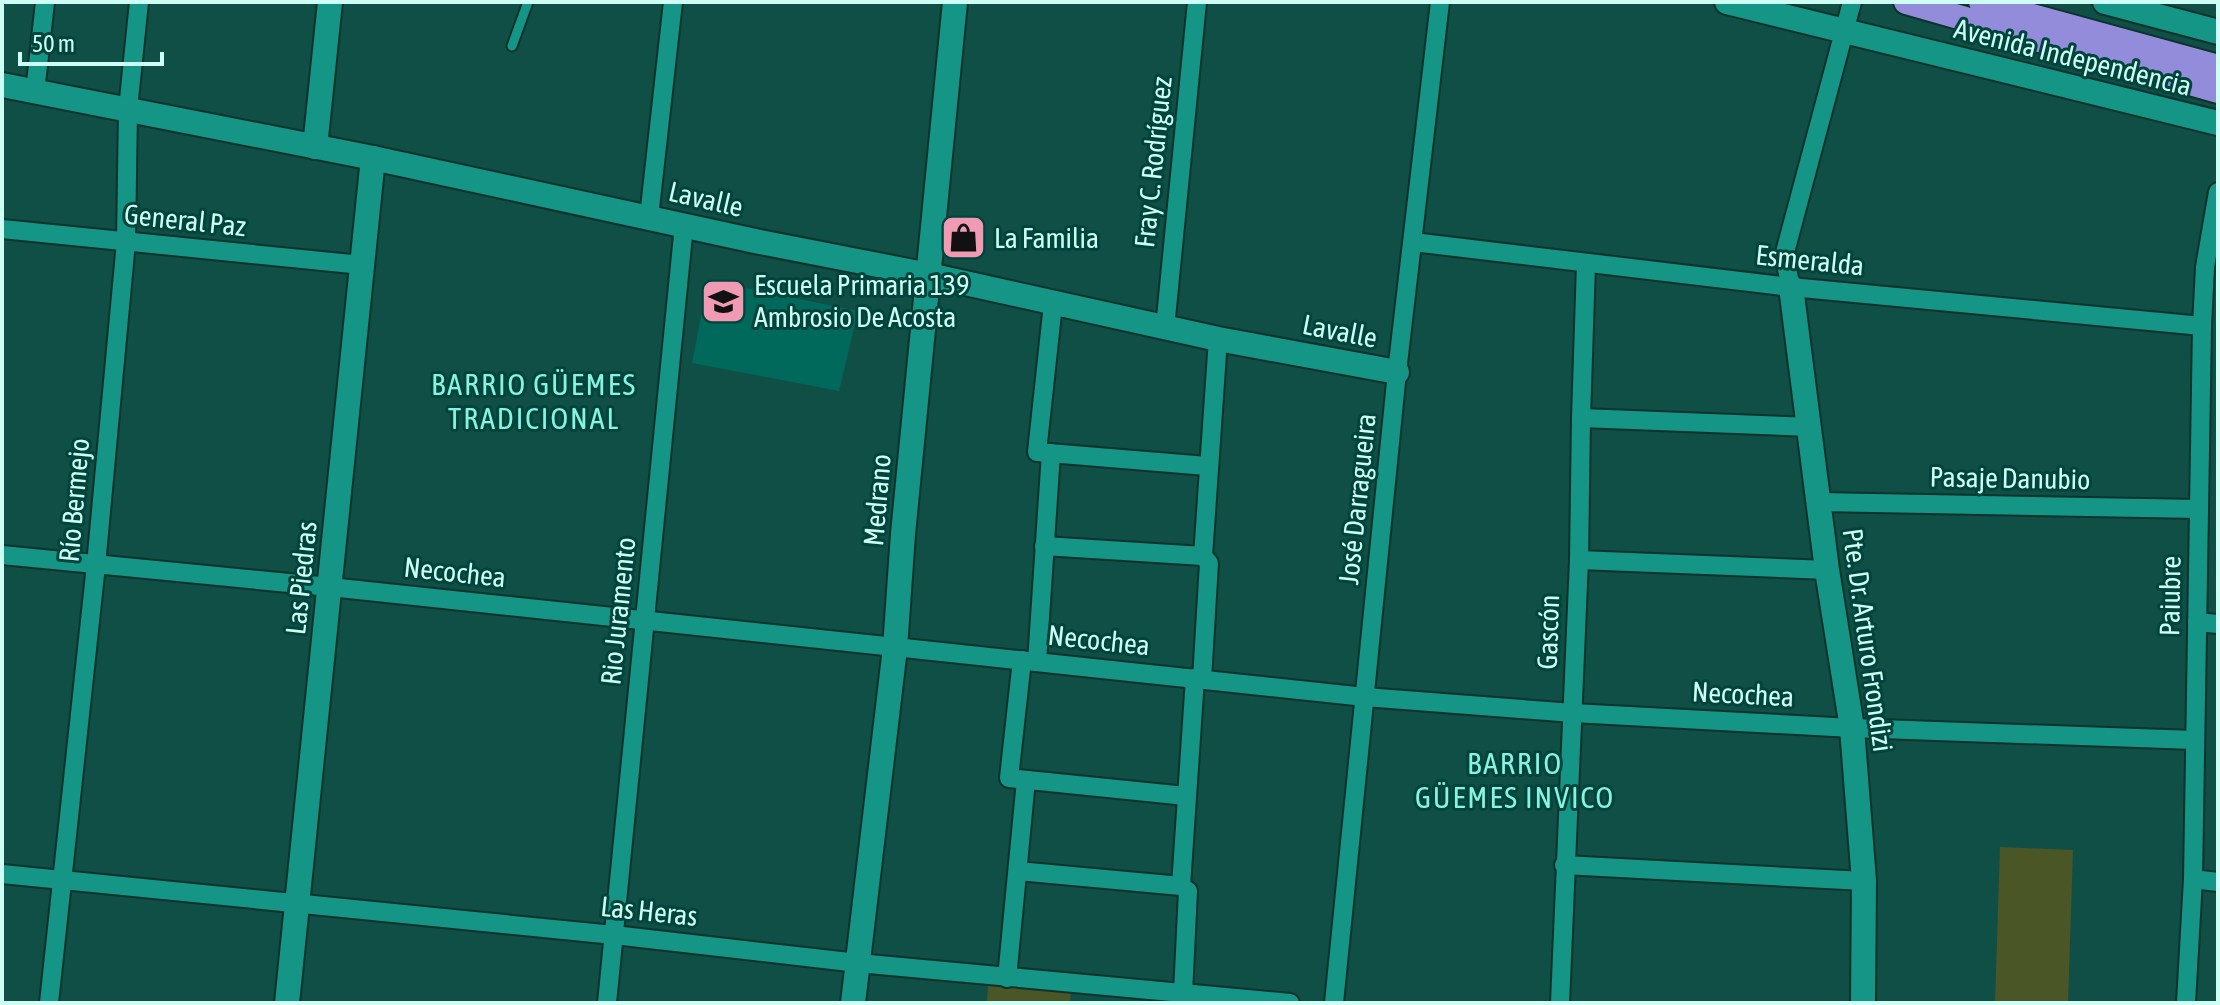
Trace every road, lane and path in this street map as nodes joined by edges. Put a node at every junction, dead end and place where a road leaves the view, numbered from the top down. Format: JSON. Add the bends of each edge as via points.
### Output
{"nodes":[{"id":1,"x":45,"y":2,"type":"edge"},
{"id":2,"x":139,"y":2,"type":"edge"},
{"id":3,"x":330,"y":2,"type":"edge"},
{"id":4,"x":528,"y":2,"type":"edge"},
{"id":5,"x":673,"y":2,"type":"edge"},
{"id":6,"x":955,"y":2,"type":"edge"},
{"id":7,"x":1197,"y":2,"type":"edge"},
{"id":8,"x":1440,"y":2,"type":"edge"},
{"id":9,"x":1727,"y":2,"type":"edge"},
{"id":10,"x":1852,"y":2,"type":"edge"},
{"id":11,"x":1906,"y":2,"type":"edge"},
{"id":12,"x":1981,"y":2,"type":"edge"},
{"id":13,"x":2105,"y":2,"type":"edge"},
{"id":14,"x":1843,"y":32,"type":"junction"},
{"id":15,"x":2218,"y":32,"type":"edge"},
{"id":16,"x":512,"y":46,"type":"dead end"},
{"id":17,"x":2218,"y":67,"type":"edge"},
{"id":18,"x":2,"y":85,"type":"edge"},
{"id":19,"x":2218,"y":91,"type":"edge"},
{"id":20,"x":35,"y":92,"type":"junction"},
{"id":21,"x":128,"y":109,"type":"junction"},
{"id":22,"x":2218,"y":123,"type":"edge"},
{"id":23,"x":315,"y":147,"type":"junction"},
{"id":24,"x":373,"y":158,"type":"junction"},
{"id":25,"x":2218,"y":192,"type":"edge"},
{"id":26,"x":649,"y":217,"type":"junction"},
{"id":27,"x":684,"y":225,"type":"junction"},
{"id":28,"x":2,"y":229,"type":"edge"},
{"id":29,"x":126,"y":242,"type":"junction"},
{"id":30,"x":1413,"y":242,"type":"junction"},
{"id":31,"x":1586,"y":264,"type":"junction"},
{"id":32,"x":362,"y":265,"type":"junction"},
{"id":33,"x":929,"y":275,"type":"junction"},
{"id":34,"x":1791,"y":287,"type":"junction"},
{"id":35,"x":1053,"y":304,"type":"junction"},
{"id":36,"x":2202,"y":326,"type":"junction"},
{"id":37,"x":1165,"y":328,"type":"junction"},
{"id":38,"x":1218,"y":339,"type":"junction"},
{"id":39,"x":1397,"y":372,"type":"junction"},
{"id":40,"x":1581,"y":418,"type":"junction"},
{"id":41,"x":2210,"y":421,"type":"edge"},
{"id":42,"x":1811,"y":427,"type":"junction"},
{"id":43,"x":1051,"y":453,"type":"junction"},
{"id":44,"x":1207,"y":466,"type":"junction"},
{"id":45,"x":1819,"y":502,"type":"junction"},
{"id":46,"x":2199,"y":509,"type":"junction"},
{"id":47,"x":1044,"y":546,"type":"junction"},
{"id":48,"x":2,"y":555,"type":"edge"},
{"id":49,"x":1203,"y":556,"type":"junction"},
{"id":50,"x":1579,"y":560,"type":"junction"},
{"id":51,"x":96,"y":565,"type":"junction"},
{"id":52,"x":1827,"y":570,"type":"junction"},
{"id":53,"x":330,"y":587,"type":"junction"},
{"id":54,"x":645,"y":621,"type":"junction"},
{"id":55,"x":2197,"y":622,"type":"junction"},
{"id":56,"x":2218,"y":624,"type":"edge"},
{"id":57,"x":895,"y":648,"type":"junction"},
{"id":58,"x":1029,"y":661,"type":"junction"},
{"id":59,"x":1198,"y":679,"type":"junction"},
{"id":60,"x":1365,"y":697,"type":"junction"},
{"id":61,"x":1573,"y":713,"type":"junction"},
{"id":62,"x":1852,"y":728,"type":"junction"},
{"id":63,"x":2194,"y":740,"type":"junction"},
{"id":64,"x":1026,"y":780,"type":"junction"},
{"id":65,"x":1186,"y":796,"type":"junction"},
{"id":66,"x":1564,"y":865,"type":"junction"},
{"id":67,"x":1018,"y":871,"type":"junction"},
{"id":68,"x":2,"y":874,"type":"edge"},
{"id":69,"x":2193,"y":879,"type":"junction"},
{"id":70,"x":62,"y":880,"type":"junction"},
{"id":71,"x":1864,"y":881,"type":"junction"},
{"id":72,"x":2218,"y":882,"type":"edge"},
{"id":73,"x":1181,"y":886,"type":"junction"},
{"id":74,"x":296,"y":903,"type":"junction"},
{"id":75,"x":614,"y":935,"type":"junction"},
{"id":76,"x":858,"y":963,"type":"junction"},
{"id":77,"x":1007,"y":978,"type":"junction"},
{"id":78,"x":1179,"y":996,"type":"edge"},
{"id":79,"x":49,"y":1003,"type":"edge"},
{"id":80,"x":287,"y":1003,"type":"edge"},
{"id":81,"x":607,"y":1003,"type":"edge"},
{"id":82,"x":853,"y":1003,"type":"edge"},
{"id":83,"x":1290,"y":1003,"type":"edge"},
{"id":84,"x":1334,"y":1003,"type":"edge"},
{"id":85,"x":1560,"y":1003,"type":"edge"},
{"id":86,"x":1863,"y":1003,"type":"edge"},
{"id":87,"x":2186,"y":1003,"type":"edge"}],
"edges":[{"from":1,"to":20,"type":"street"},
{"from":2,"to":21,"type":"street","name":"Río Bermejo"},
{"from":3,"to":23,"type":"street"},
{"from":4,"to":16,"type":"lane"},
{"from":5,"to":26,"type":"street"},
{"from":6,"to":33,"type":"street","name":"Medrano"},
{"from":7,"to":37,"type":"street","name":"Fray C. Rodríguez"},
{"from":8,"to":30,"type":"street","name":"José Darragueira"},
{"from":9,"to":14,"type":"street","name":"Avenida Independencia"},
{"from":10,"to":14,"type":"street"},
{"from":11,"to":19,"type":"highway","name":"Avenida Independencia"},
{"from":12,"to":17,"type":"highway","name":"Avenida Independencia"},
{"from":13,"to":15,"type":"street"},
{"from":14,"to":22,"type":"street","name":"Avenida Independencia"},
{"from":14,"to":34,"type":"street","via":[[1784,256]]},
{"from":18,"to":20,"type":"street","name":"Lavalle"},
{"from":20,"to":21,"type":"street","name":"Lavalle"},
{"from":21,"to":23,"type":"street","name":"Lavalle"},
{"from":21,"to":29,"type":"street","name":"Río Bermejo"},
{"from":23,"to":24,"type":"street","name":"Lavalle"},
{"from":24,"to":26,"type":"street","name":"Lavalle"},
{"from":24,"to":32,"type":"street","name":"Las Piedras"},
{"from":25,"to":36,"type":"street","name":"Paiubre","via":[[2205,267]]},
{"from":26,"to":27,"type":"street","name":"Lavalle"},
{"from":27,"to":33,"type":"street","name":"Lavalle"},
{"from":27,"to":54,"type":"street","name":"Rio Juramento"},
{"from":28,"to":29,"type":"street","name":"General Paz"},
{"from":29,"to":32,"type":"street","name":"General Paz"},
{"from":29,"to":51,"type":"street","name":"Río Bermejo"},
{"from":30,"to":31,"type":"street","name":"Esmeralda"},
{"from":30,"to":39,"type":"street","name":"José Darragueira"},
{"from":31,"to":34,"type":"street","name":"Esmeralda"},
{"from":31,"to":40,"type":"street","name":"Gascón"},
{"from":32,"to":53,"type":"street","name":"Las Piedras"},
{"from":33,"to":35,"type":"street","name":"Lavalle"},
{"from":33,"to":57,"type":"street","name":"Medrano"},
{"from":34,"to":36,"type":"street","name":"Esmeralda"},
{"from":34,"to":42,"type":"street","name":"Pte. Dr. Arturo Frondizi"},
{"from":35,"to":37,"type":"street","name":"Lavalle"},
{"from":35,"to":43,"type":"street","via":[[1037,452]]},
{"from":36,"to":41,"type":"street","name":"Paiubre"},
{"from":37,"to":38,"type":"street","name":"Lavalle"},
{"from":38,"to":39,"type":"street","name":"Lavalle"},
{"from":38,"to":44,"type":"street"},
{"from":39,"to":60,"type":"street","name":"José Darragueira"},
{"from":40,"to":42,"type":"street"},
{"from":40,"to":50,"type":"street","name":"Gascón"},
{"from":41,"to":46,"type":"street","name":"Paiubre"},
{"from":42,"to":45,"type":"street","name":"Pte. Dr. Arturo Frondizi"},
{"from":43,"to":44,"type":"street"},
{"from":43,"to":47,"type":"street"},
{"from":44,"to":49,"type":"street"},
{"from":45,"to":46,"type":"street","name":"Pasaje Danubio"},
{"from":45,"to":52,"type":"street","name":"Pte. Dr. Arturo Frondizi"},
{"from":46,"to":55,"type":"street","name":"Paiubre"},
{"from":47,"to":49,"type":"street"},
{"from":47,"to":58,"type":"street"},
{"from":48,"to":51,"type":"street","name":"Necochea"},
{"from":49,"to":59,"type":"street","via":[[1209,563]]},
{"from":50,"to":52,"type":"street"},
{"from":50,"to":61,"type":"street","name":"Gascón"},
{"from":51,"to":53,"type":"street","name":"Necochea"},
{"from":51,"to":70,"type":"street","name":"Río Bermejo"},
{"from":52,"to":62,"type":"street","name":"Pte. Dr. Arturo Frondizi"},
{"from":53,"to":54,"type":"street","name":"Necochea"},
{"from":53,"to":74,"type":"street","name":"Las Piedras"},
{"from":54,"to":57,"type":"street","name":"Necochea"},
{"from":54,"to":75,"type":"street","name":"Rio Juramento"},
{"from":55,"to":56,"type":"street"},
{"from":55,"to":63,"type":"street","name":"Paiubre"},
{"from":57,"to":58,"type":"street","name":"Necochea"},
{"from":57,"to":76,"type":"street","name":"Medrano"},
{"from":58,"to":59,"type":"street","name":"Necochea"},
{"from":58,"to":64,"type":"street","via":[[1009,778]]},
{"from":59,"to":60,"type":"street","name":"Necochea"},
{"from":59,"to":65,"type":"street"},
{"from":60,"to":61,"type":"street","name":"Necochea"},
{"from":60,"to":84,"type":"street","name":"José Darragueira"},
{"from":61,"to":62,"type":"street","name":"Necochea"},
{"from":61,"to":66,"type":"street","name":"Gascón"},
{"from":62,"to":63,"type":"street","name":"Necochea"},
{"from":62,"to":71,"type":"street","name":"Pte. Dr. Arturo Frondizi"},
{"from":63,"to":69,"type":"street","name":"Paiubre"},
{"from":64,"to":65,"type":"street"},
{"from":64,"to":67,"type":"street"},
{"from":65,"to":73,"type":"street"},
{"from":66,"to":71,"type":"street"},
{"from":66,"to":85,"type":"street","name":"Gascón"},
{"from":67,"to":73,"type":"street"},
{"from":67,"to":77,"type":"street"},
{"from":68,"to":70,"type":"street","name":"Las Heras"},
{"from":69,"to":72,"type":"street"},
{"from":69,"to":87,"type":"street","name":"Paiubre"},
{"from":70,"to":74,"type":"street","name":"Las Heras"},
{"from":70,"to":79,"type":"street","name":"Río Bermejo"},
{"from":71,"to":86,"type":"street","name":"Pte. Dr. Arturo Frondizi"},
{"from":73,"to":78,"type":"street","via":[[1188,891]]},
{"from":74,"to":75,"type":"street","name":"Las Heras"},
{"from":74,"to":80,"type":"street","name":"Las Piedras"},
{"from":75,"to":76,"type":"street","name":"Las Heras"},
{"from":75,"to":81,"type":"street","name":"Rio Juramento"},
{"from":76,"to":77,"type":"street","name":"Las Heras"},
{"from":76,"to":82,"type":"street","name":"Medrano"},
{"from":77,"to":78,"type":"street","name":"Las Heras"},
{"from":78,"to":83,"type":"street","name":"Las Heras"}]}
